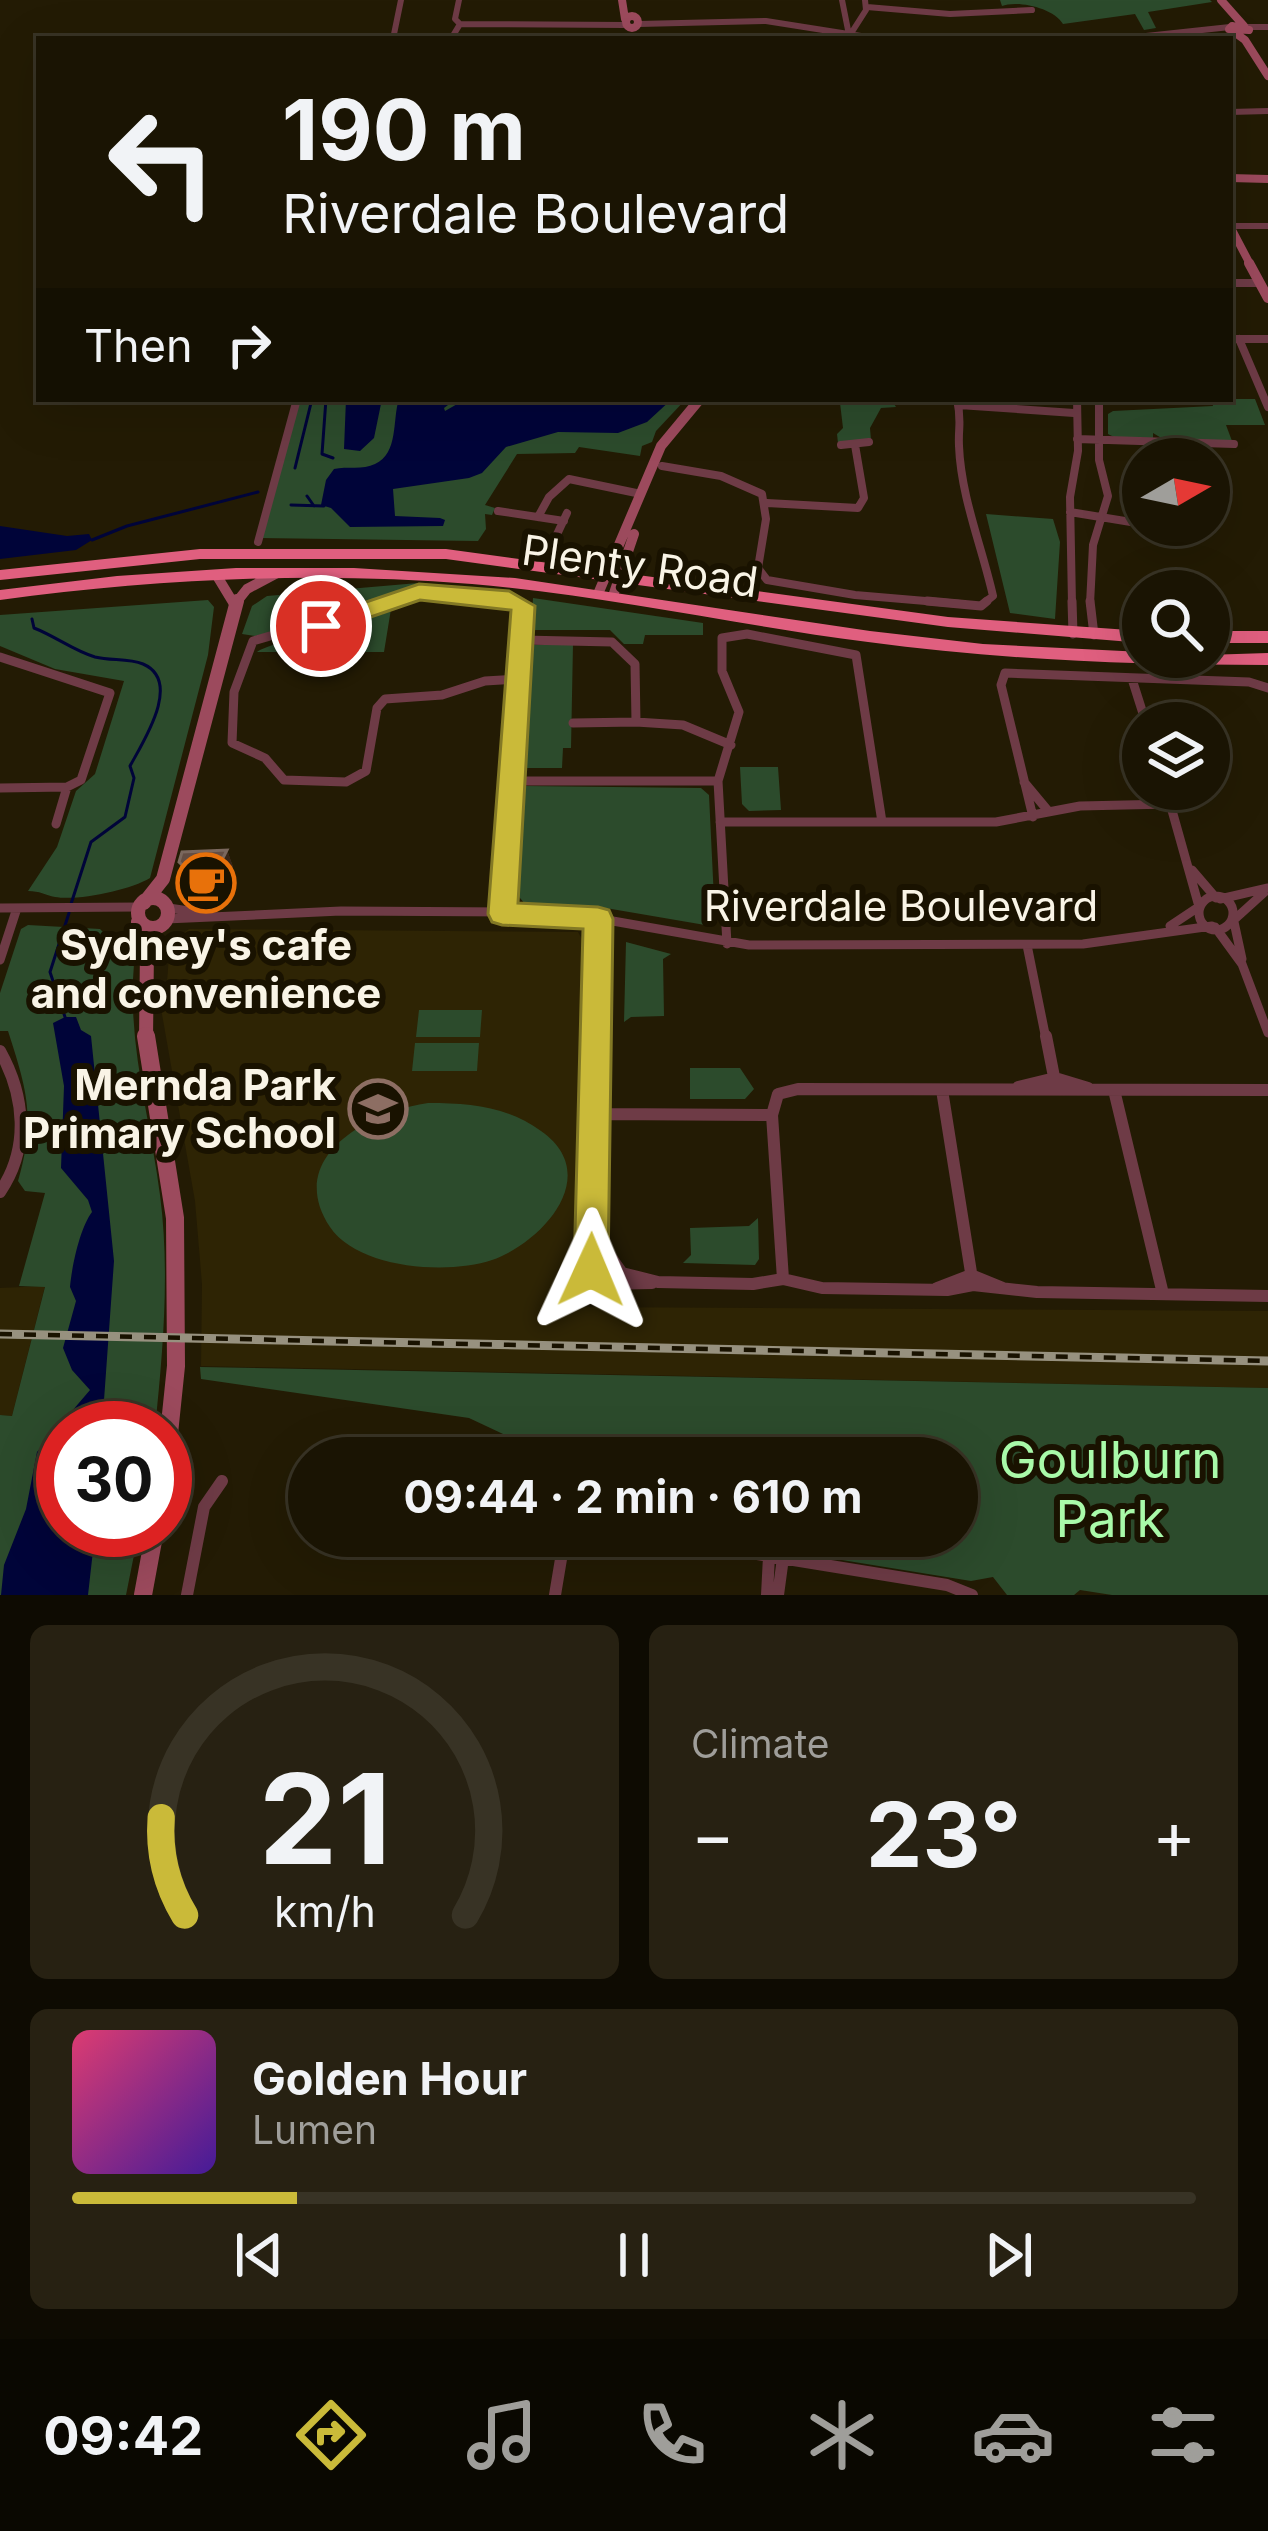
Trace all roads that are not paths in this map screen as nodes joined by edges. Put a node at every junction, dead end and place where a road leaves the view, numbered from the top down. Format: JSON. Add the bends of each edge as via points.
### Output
{"nodes":[{"id":1,"x":401,"y":0,"type":"edge"},
{"id":2,"x":459,"y":0,"type":"edge"},
{"id":3,"x":622,"y":0,"type":"edge"},
{"id":4,"x":633,"y":0,"type":"edge"},
{"id":5,"x":842,"y":0,"type":"edge"},
{"id":6,"x":1221,"y":0,"type":"edge"},
{"id":7,"x":866,"y":4,"type":"edge"},
{"id":8,"x":1032,"y":10,"type":"dead end"},
{"id":9,"x":848,"y":17,"type":"junction"},
{"id":10,"x":857,"y":17,"type":"junction"},
{"id":11,"x":460,"y":24,"type":"junction"},
{"id":12,"x":633,"y":25,"type":"edge"},
{"id":13,"x":1232,"y":27,"type":"junction"},
{"id":14,"x":1268,"y":27,"type":"edge"},
{"id":15,"x":1246,"y":31,"type":"junction"},
{"id":16,"x":848,"y":35,"type":"junction"},
{"id":17,"x":394,"y":36,"type":"edge"},
{"id":18,"x":453,"y":36,"type":"edge"},
{"id":19,"x":856,"y":36,"type":"edge"},
{"id":20,"x":1153,"y":36,"type":"edge"},
{"id":21,"x":1268,"y":76,"type":"edge"},
{"id":22,"x":1267,"y":110,"type":"edge"},
{"id":23,"x":1233,"y":112,"type":"edge"},
{"id":24,"x":1233,"y":175,"type":"edge"},
{"id":25,"x":1268,"y":176,"type":"edge"},
{"id":26,"x":1233,"y":226,"type":"edge"},
{"id":27,"x":1268,"y":226,"type":"edge"},
{"id":28,"x":1233,"y":232,"type":"edge"},
{"id":29,"x":1233,"y":283,"type":"edge"},
{"id":30,"x":1259,"y":283,"type":"junction"},
{"id":31,"x":1268,"y":298,"type":"edge"},
{"id":32,"x":1234,"y":339,"type":"edge"},
{"id":33,"x":1268,"y":339,"type":"edge"},
{"id":34,"x":296,"y":402,"type":"edge"},
{"id":35,"x":697,"y":402,"type":"edge"},
{"id":36,"x":958,"y":402,"type":"edge"},
{"id":37,"x":1076,"y":402,"type":"edge"},
{"id":38,"x":1099,"y":402,"type":"edge"},
{"id":39,"x":1268,"y":406,"type":"edge"},
{"id":40,"x":1074,"y":413,"type":"junction"},
{"id":41,"x":1077,"y":439,"type":"junction"},
{"id":42,"x":868,"y":442,"type":"dead end"},
{"id":43,"x":1099,"y":442,"type":"junction"},
{"id":44,"x":1234,"y":444,"type":"dead end"},
{"id":45,"x":855,"y":445,"type":"junction"},
{"id":46,"x":841,"y":446,"type":"dead end"},
{"id":47,"x":658,"y":465,"type":"junction"},
{"id":48,"x":645,"y":495,"type":"junction"},
{"id":49,"x":766,"y":503,"type":"junction"},
{"id":50,"x":498,"y":511,"type":"dead end"},
{"id":51,"x":1070,"y":512,"type":"junction"},
{"id":52,"x":538,"y":517,"type":"junction"},
{"id":53,"x":1101,"y":520,"type":"junction"},
{"id":54,"x":1122,"y":522,"type":"edge"},
{"id":55,"x":258,"y":542,"type":"dead end"},
{"id":56,"x":552,"y":545,"type":"dead end"},
{"id":57,"x":277,"y":573,"type":"junction"},
{"id":58,"x":613,"y":574,"type":"junction"},
{"id":59,"x":0,"y":575,"type":"edge"},
{"id":60,"x":218,"y":575,"type":"junction"},
{"id":61,"x":0,"y":595,"type":"edge"},
{"id":62,"x":605,"y":595,"type":"junction"},
{"id":63,"x":234,"y":605,"type":"junction"},
{"id":64,"x":1073,"y":634,"type":"junction"},
{"id":65,"x":1094,"y":635,"type":"junction"},
{"id":66,"x":1122,"y":636,"type":"edge"},
{"id":67,"x":1230,"y":637,"type":"edge"},
{"id":68,"x":1268,"y":637,"type":"edge"},
{"id":69,"x":523,"y":640,"type":"junction"},
{"id":70,"x":0,"y":657,"type":"edge"},
{"id":71,"x":1268,"y":659,"type":"edge"},
{"id":72,"x":519,"y":679,"type":"junction"},
{"id":73,"x":1132,"y":679,"type":"junction"},
{"id":74,"x":1268,"y":688,"type":"edge"},
{"id":75,"x":1139,"y":702,"type":"edge"},
{"id":76,"x":636,"y":722,"type":"junction"},
{"id":77,"x":573,"y":723,"type":"dead end"},
{"id":78,"x":731,"y":746,"type":"junction"},
{"id":79,"x":1021,"y":777,"type":"junction"},
{"id":80,"x":512,"y":781,"type":"junction"},
{"id":81,"x":718,"y":781,"type":"junction"},
{"id":82,"x":67,"y":787,"type":"junction"},
{"id":83,"x":0,"y":788,"type":"edge"},
{"id":84,"x":1122,"y":805,"type":"edge"},
{"id":85,"x":1172,"y":810,"type":"edge"},
{"id":86,"x":1049,"y":812,"type":"junction"},
{"id":87,"x":1033,"y":817,"type":"junction"},
{"id":88,"x":720,"y":822,"type":"junction"},
{"id":89,"x":882,"y":822,"type":"junction"},
{"id":90,"x":56,"y":824,"type":"dead end"},
{"id":91,"x":1189,"y":866,"type":"junction"},
{"id":92,"x":163,"y":879,"type":"junction"},
{"id":93,"x":1268,"y":888,"type":"edge"},
{"id":94,"x":1218,"y":899,"type":"junction"},
{"id":95,"x":1197,"y":906,"type":"junction"},
{"id":96,"x":0,"y":908,"type":"edge"},
{"id":97,"x":17,"y":908,"type":"junction"},
{"id":98,"x":139,"y":912,"type":"junction"},
{"id":99,"x":166,"y":914,"type":"junction"},
{"id":100,"x":502,"y":914,"type":"junction"},
{"id":101,"x":603,"y":920,"type":"junction"},
{"id":102,"x":1234,"y":921,"type":"junction"},
{"id":103,"x":1213,"y":927,"type":"junction"},
{"id":104,"x":1165,"y":929,"type":"junction"},
{"id":105,"x":727,"y":944,"type":"junction"},
{"id":106,"x":1027,"y":945,"type":"junction"},
{"id":107,"x":147,"y":949,"type":"junction"},
{"id":108,"x":0,"y":960,"type":"edge"},
{"id":109,"x":1242,"y":964,"type":"junction"},
{"id":110,"x":1268,"y":1033,"type":"edge"},
{"id":111,"x":0,"y":1051,"type":"edge"},
{"id":112,"x":1056,"y":1082,"type":"junction"},
{"id":113,"x":942,"y":1090,"type":"junction"},
{"id":114,"x":1114,"y":1090,"type":"junction"},
{"id":115,"x":1268,"y":1090,"type":"edge"},
{"id":116,"x":604,"y":1114,"type":"junction"},
{"id":117,"x":772,"y":1115,"type":"junction"},
{"id":118,"x":0,"y":1192,"type":"edge"},
{"id":119,"x":615,"y":1268,"type":"junction"},
{"id":120,"x":783,"y":1279,"type":"junction"},
{"id":121,"x":972,"y":1280,"type":"junction"},
{"id":122,"x":658,"y":1282,"type":"junction"},
{"id":123,"x":600,"y":1284,"type":"junction"},
{"id":124,"x":1163,"y":1294,"type":"junction"},
{"id":125,"x":1268,"y":1296,"type":"edge"},
{"id":126,"x":171,"y":1401,"type":"edge"},
{"id":127,"x":222,"y":1481,"type":"dead end"},
{"id":128,"x":150,"y":1557,"type":"edge"},
{"id":129,"x":561,"y":1557,"type":"edge"},
{"id":130,"x":776,"y":1557,"type":"junction"},
{"id":131,"x":143,"y":1595,"type":"edge"},
{"id":132,"x":187,"y":1595,"type":"edge"},
{"id":133,"x":555,"y":1595,"type":"edge"},
{"id":134,"x":767,"y":1595,"type":"edge"},
{"id":135,"x":778,"y":1595,"type":"edge"},
{"id":136,"x":972,"y":1595,"type":"edge"}],
"edges":[{"from":1,"to":17,"type":"street"},
{"from":2,"to":11,"type":"street"},
{"from":3,"to":12,"type":"street"},
{"from":4,"to":12,"type":"street"},
{"from":5,"to":9,"type":"street"},
{"from":6,"to":13,"type":"street"},
{"from":7,"to":8,"type":"street","via":[[950,14]]},
{"from":7,"to":10,"type":"street"},
{"from":9,"to":10,"type":"street"},
{"from":9,"to":16,"type":"street"},
{"from":10,"to":16,"type":"street"},
{"from":11,"to":12,"type":"street"},
{"from":11,"to":18,"type":"street"},
{"from":12,"to":16,"type":"street","via":[[766,21]]},
{"from":13,"to":15,"type":"street"},
{"from":13,"to":20,"type":"street"},
{"from":14,"to":15,"type":"street"},
{"from":15,"to":21,"type":"street"},
{"from":16,"to":19,"type":"street"},
{"from":22,"to":23,"type":"street"},
{"from":24,"to":25,"type":"street"},
{"from":26,"to":27,"type":"street"},
{"from":28,"to":30,"type":"street"},
{"from":29,"to":30,"type":"street"},
{"from":30,"to":31,"type":"street"},
{"from":32,"to":33,"type":"street"},
{"from":32,"to":39,"type":"street"},
{"from":34,"to":55,"type":"street"},
{"from":35,"to":47,"type":"street","via":[[674,428]]},
{"from":36,"to":40,"type":"street"},
{"from":36,"to":49,"type":"street","via":[[970,518],[993,596],[986,604],[767,580],[758,568]]},
{"from":37,"to":40,"type":"street"},
{"from":38,"to":43,"type":"street"},
{"from":40,"to":41,"type":"street"},
{"from":41,"to":43,"type":"street"},
{"from":41,"to":51,"type":"street"},
{"from":42,"to":45,"type":"street"},
{"from":43,"to":44,"type":"street"},
{"from":43,"to":53,"type":"street","via":[[1108,496]]},
{"from":45,"to":46,"type":"street"},
{"from":45,"to":49,"type":"street","via":[[864,498],[858,508]]},
{"from":47,"to":48,"type":"street"},
{"from":47,"to":49,"type":"street","via":[[720,476],[756,490]]},
{"from":48,"to":52,"type":"street","via":[[564,479]]},
{"from":48,"to":58,"type":"street"},
{"from":50,"to":52,"type":"street"},
{"from":51,"to":53,"type":"street"},
{"from":51,"to":64,"type":"street"},
{"from":52,"to":56,"type":"street","via":[[565,517]]},
{"from":53,"to":54,"type":"street"},
{"from":53,"to":65,"type":"street","via":[[1093,545]]},
{"from":57,"to":60,"type":"highway","name":"Plenty Road"},
{"from":57,"to":62,"type":"highway","name":"Plenty Road","via":[[473,579]]},
{"from":57,"to":63,"type":"street"},
{"from":58,"to":59,"type":"highway","name":"Plenty Road","via":[[446,554],[302,551]]},
{"from":58,"to":62,"type":"street"},
{"from":58,"to":64,"type":"highway","name":"Plenty Road"},
{"from":60,"to":61,"type":"highway","name":"Plenty Road"},
{"from":60,"to":63,"type":"street"},
{"from":62,"to":71,"type":"highway","name":"Plenty Road","via":[[1018,652]]},
{"from":63,"to":92,"type":"street"},
{"from":64,"to":65,"type":"highway","name":"Plenty Road"},
{"from":65,"to":66,"type":"highway","name":"Plenty Road"},
{"from":67,"to":68,"type":"highway"},
{"from":69,"to":72,"type":"street"},
{"from":69,"to":72,"type":"street","via":[[518,602],[432,592],[259,639],[245,653],[226,735],[265,758],[284,781],[352,781],[366,771],[376,708],[385,699]]},
{"from":69,"to":76,"type":"street","via":[[615,644],[635,664]]},
{"from":70,"to":82,"type":"street","via":[[109,691],[85,774]]},
{"from":72,"to":80,"type":"street"},
{"from":73,"to":74,"type":"street"},
{"from":73,"to":75,"type":"street"},
{"from":73,"to":79,"type":"street","via":[[1004,674]]},
{"from":76,"to":77,"type":"street"},
{"from":76,"to":78,"type":"street","via":[[683,725]]},
{"from":78,"to":81,"type":"street"},
{"from":78,"to":89,"type":"street","via":[[740,712],[722,671],[724,636],[853,653]]},
{"from":79,"to":86,"type":"street"},
{"from":79,"to":87,"type":"street"},
{"from":80,"to":81,"type":"street"},
{"from":80,"to":100,"type":"street"},
{"from":81,"to":88,"type":"street"},
{"from":82,"to":83,"type":"street"},
{"from":82,"to":90,"type":"street"},
{"from":84,"to":86,"type":"street"},
{"from":85,"to":91,"type":"street"},
{"from":86,"to":87,"type":"street"},
{"from":87,"to":89,"type":"street"},
{"from":88,"to":89,"type":"street"},
{"from":88,"to":105,"type":"street"},
{"from":91,"to":94,"type":"street"},
{"from":91,"to":95,"type":"street"},
{"from":92,"to":98,"type":"street"},
{"from":92,"to":99,"type":"street"},
{"from":93,"to":94,"type":"street"},
{"from":93,"to":102,"type":"street"},
{"from":94,"to":95,"type":"street","name":"Riverdale Boulevard"},
{"from":94,"to":102,"type":"street","via":[[1232,908]]},
{"from":95,"to":103,"type":"street"},
{"from":95,"to":104,"type":"street","name":"Riverdale Boulevard"},
{"from":96,"to":97,"type":"street"},
{"from":97,"to":98,"type":"street"},
{"from":97,"to":108,"type":"street"},
{"from":98,"to":99,"type":"street","via":[[154,900]]},
{"from":98,"to":99,"type":"street","via":[[151,926]]},
{"from":98,"to":107,"type":"street"},
{"from":99,"to":100,"type":"street","name":"Riverdale Boulevard"},
{"from":99,"to":107,"type":"street"},
{"from":100,"to":101,"type":"street","name":"Riverdale Boulevard"},
{"from":101,"to":105,"type":"street","name":"Riverdale Boulevard"},
{"from":101,"to":116,"type":"street"},
{"from":101,"to":123,"type":"street","via":[[591,1270]]},
{"from":102,"to":103,"type":"street","name":"Riverdale Boulevard"},
{"from":102,"to":109,"type":"street"},
{"from":103,"to":104,"type":"street","name":"Riverdale Boulevard"},
{"from":103,"to":109,"type":"street"},
{"from":104,"to":106,"type":"street","name":"Riverdale Boulevard","via":[[1104,943]]},
{"from":105,"to":106,"type":"street","name":"Riverdale Boulevard"},
{"from":106,"to":112,"type":"street"},
{"from":107,"to":126,"type":"street","via":[[145,1029],[170,1174],[179,1298]]},
{"from":109,"to":110,"type":"street"},
{"from":111,"to":118,"type":"street","via":[[18,1090],[21,1125]]},
{"from":112,"to":113,"type":"street","via":[[1036,1092]]},
{"from":112,"to":114,"type":"street"},
{"from":113,"to":117,"type":"street","via":[[790,1090],[774,1099]]},
{"from":113,"to":121,"type":"street"},
{"from":114,"to":115,"type":"street"},
{"from":114,"to":124,"type":"street"},
{"from":116,"to":117,"type":"street"},
{"from":116,"to":119,"type":"street","via":[[602,1245]]},
{"from":117,"to":120,"type":"street"},
{"from":119,"to":122,"type":"street"},
{"from":119,"to":123,"type":"street"},
{"from":120,"to":121,"type":"street","via":[[822,1288],[937,1288]]},
{"from":120,"to":122,"type":"street"},
{"from":121,"to":124,"type":"street","via":[[1004,1289]]},
{"from":122,"to":123,"type":"street"},
{"from":124,"to":125,"type":"street"},
{"from":127,"to":132,"type":"street","via":[[204,1507]]},
{"from":128,"to":131,"type":"street"},
{"from":129,"to":133,"type":"street"},
{"from":130,"to":134,"type":"street"},
{"from":130,"to":135,"type":"street"},
{"from":130,"to":136,"type":"street"}]}
